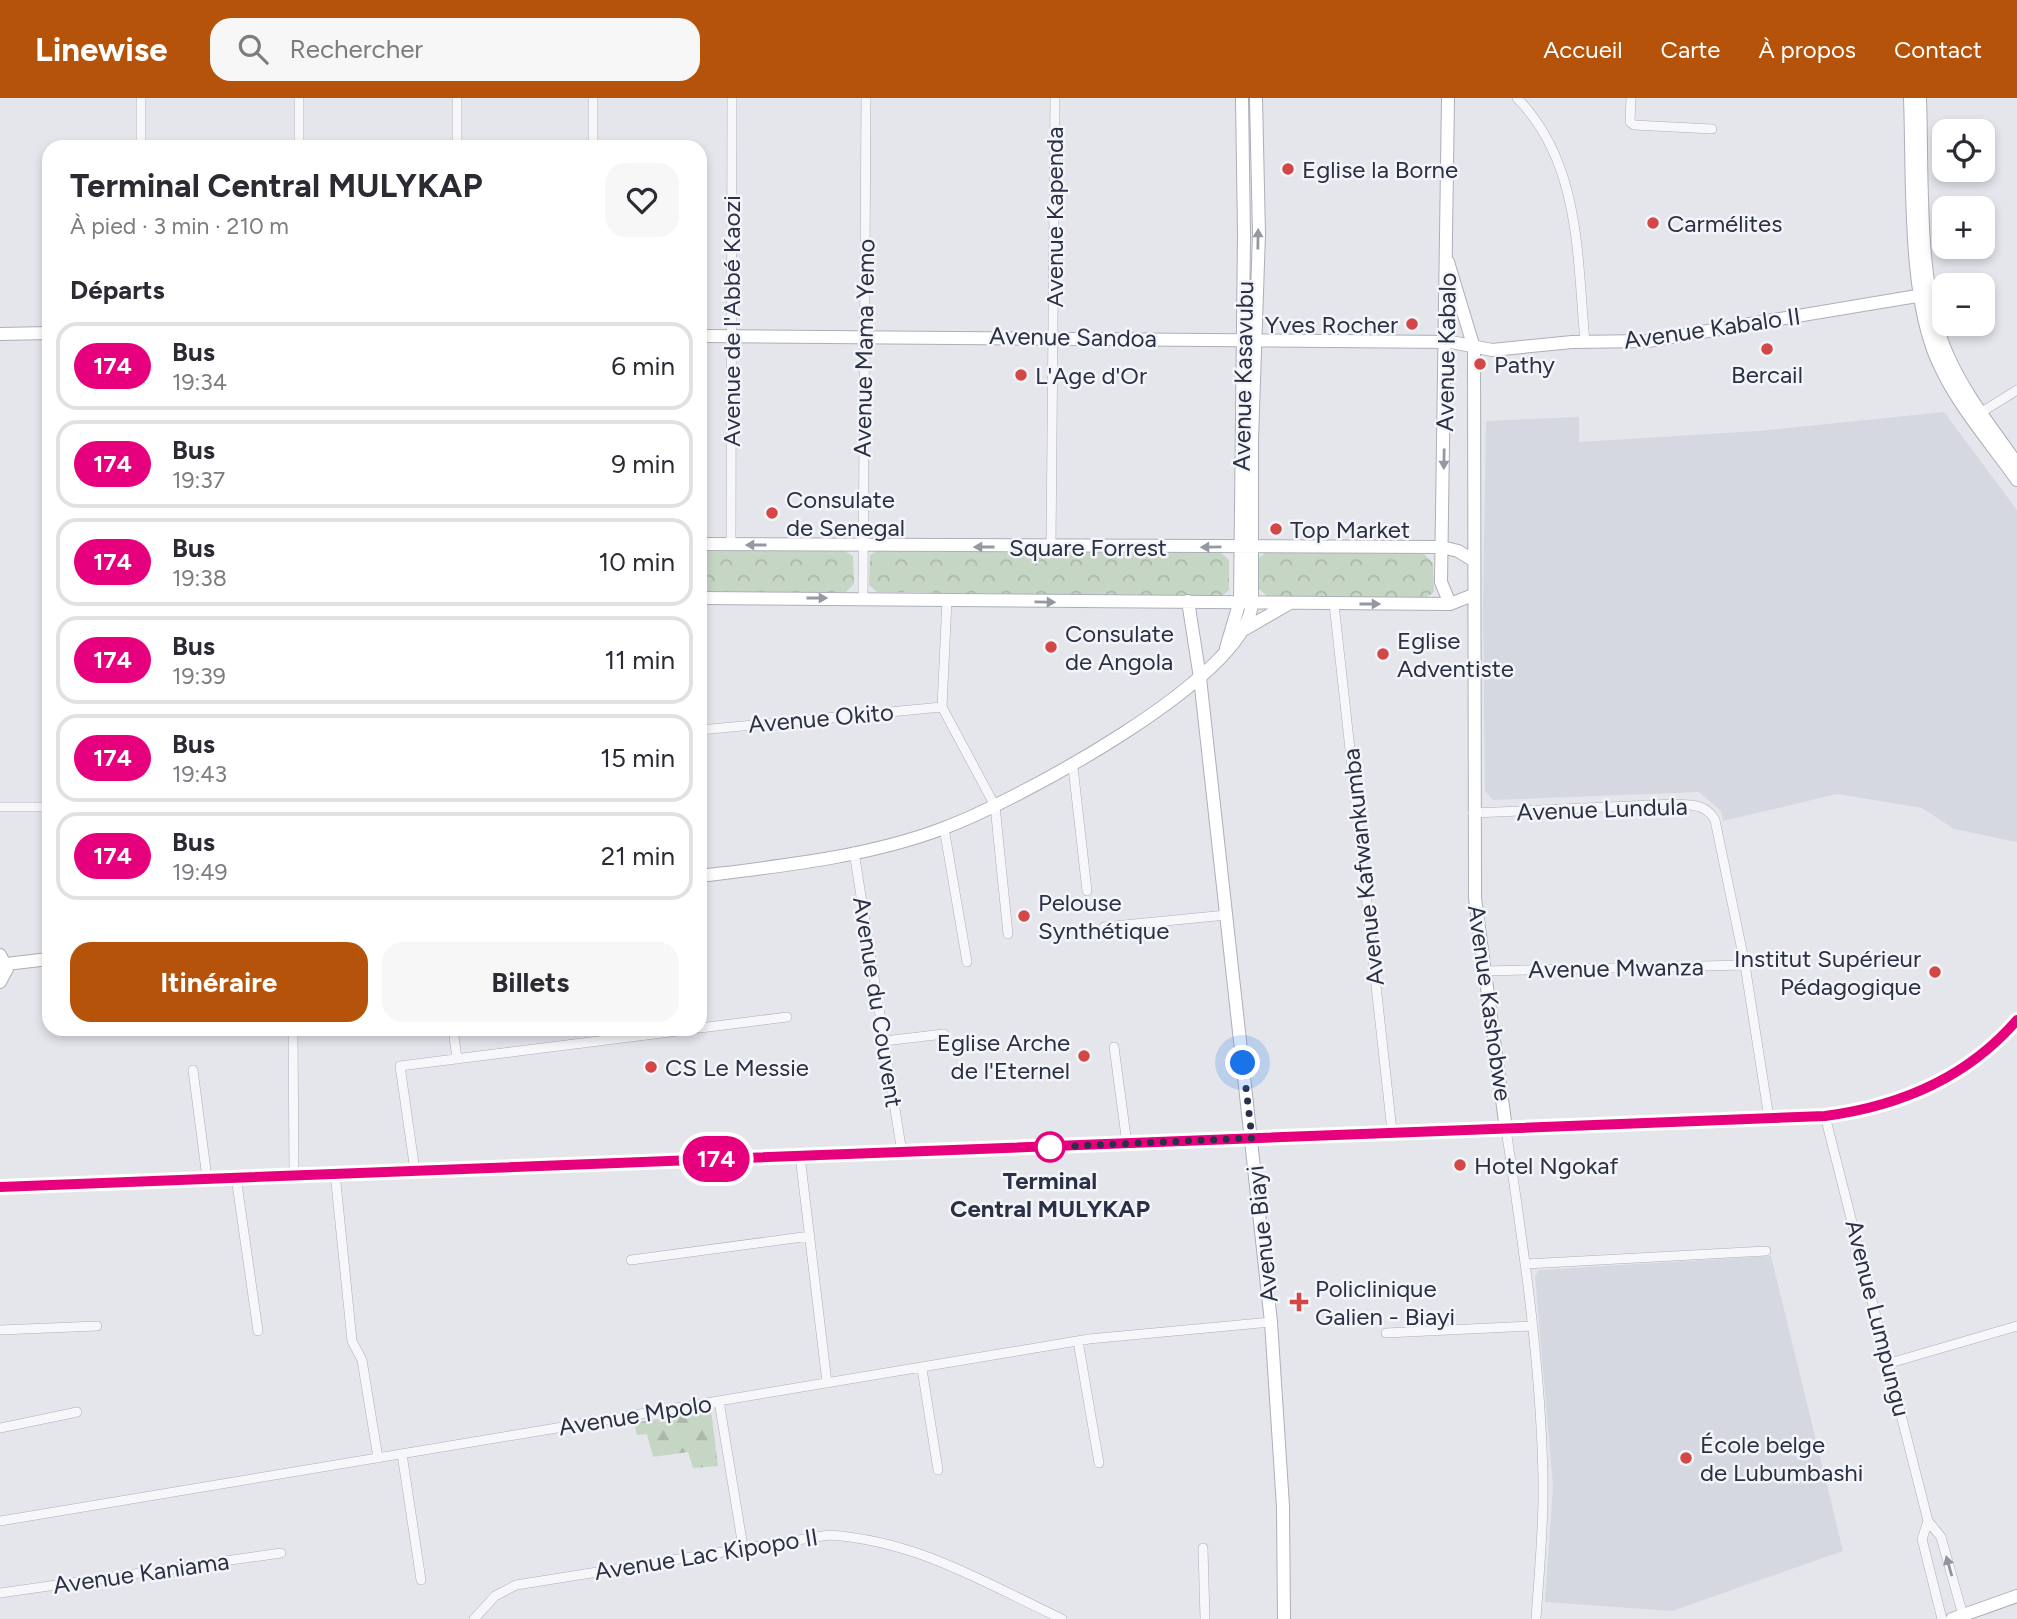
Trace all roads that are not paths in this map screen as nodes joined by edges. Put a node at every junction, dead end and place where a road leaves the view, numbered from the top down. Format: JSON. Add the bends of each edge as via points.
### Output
{"nodes":[{"id":1,"x":141,"y":98,"type":"edge"},
{"id":2,"x":299,"y":98,"type":"edge"},
{"id":3,"x":457,"y":98,"type":"edge"},
{"id":4,"x":593,"y":98,"type":"edge"},
{"id":5,"x":732,"y":98,"type":"edge"},
{"id":6,"x":866,"y":98,"type":"edge"},
{"id":7,"x":1055,"y":98,"type":"edge"},
{"id":8,"x":1242,"y":98,"type":"edge"},
{"id":9,"x":1256,"y":98,"type":"edge"},
{"id":10,"x":1448,"y":98,"type":"edge"},
{"id":11,"x":1517,"y":98,"type":"edge"},
{"id":12,"x":1630,"y":98,"type":"edge"},
{"id":13,"x":1910,"y":98,"type":"edge"},
{"id":14,"x":1920,"y":98,"type":"edge"},
{"id":15,"x":1712,"y":129,"type":"dead end"},
{"id":16,"x":141,"y":140,"type":"edge"},
{"id":17,"x":299,"y":140,"type":"edge"},
{"id":18,"x":457,"y":140,"type":"edge"},
{"id":19,"x":593,"y":140,"type":"edge"},
{"id":20,"x":1448,"y":262,"type":"junction"},
{"id":21,"x":1925,"y":295,"type":"junction"},
{"id":22,"x":42,"y":333,"type":"edge"},
{"id":23,"x":0,"y":334,"type":"edge"},
{"id":24,"x":864,"y":335,"type":"junction"},
{"id":25,"x":707,"y":336,"type":"edge"},
{"id":26,"x":730,"y":336,"type":"junction"},
{"id":27,"x":1054,"y":337,"type":"junction"},
{"id":28,"x":1249,"y":340,"type":"junction"},
{"id":29,"x":1446,"y":342,"type":"junction"},
{"id":30,"x":1586,"y":342,"type":"junction"},
{"id":31,"x":1474,"y":348,"type":"junction"},
{"id":32,"x":2017,"y":390,"type":"edge"},
{"id":33,"x":1977,"y":415,"type":"junction"},
{"id":34,"x":2017,"y":464,"type":"edge"},
{"id":35,"x":2017,"y":480,"type":"edge"},
{"id":36,"x":707,"y":544,"type":"edge"},
{"id":37,"x":730,"y":545,"type":"junction"},
{"id":38,"x":862,"y":545,"type":"junction"},
{"id":39,"x":1051,"y":547,"type":"junction"},
{"id":40,"x":1246,"y":547,"type":"junction"},
{"id":41,"x":1442,"y":547,"type":"junction"},
{"id":42,"x":1473,"y":560,"type":"junction"},
{"id":43,"x":1473,"y":595,"type":"junction"},
{"id":44,"x":863,"y":597,"type":"junction"},
{"id":45,"x":707,"y":598,"type":"edge"},
{"id":46,"x":947,"y":600,"type":"junction"},
{"id":47,"x":1188,"y":601,"type":"junction"},
{"id":48,"x":1246,"y":601,"type":"junction"},
{"id":49,"x":1290,"y":602,"type":"junction"},
{"id":50,"x":1334,"y":604,"type":"junction"},
{"id":51,"x":1452,"y":604,"type":"junction"},
{"id":52,"x":1473,"y":628,"type":"junction"},
{"id":53,"x":1245,"y":630,"type":"junction"},
{"id":54,"x":1224,"y":652,"type":"junction"},
{"id":55,"x":1200,"y":678,"type":"junction"},
{"id":56,"x":942,"y":707,"type":"junction"},
{"id":57,"x":707,"y":729,"type":"edge"},
{"id":58,"x":1073,"y":767,"type":"junction"},
{"id":59,"x":995,"y":806,"type":"junction"},
{"id":60,"x":0,"y":807,"type":"edge"},
{"id":61,"x":42,"y":807,"type":"edge"},
{"id":62,"x":1473,"y":813,"type":"junction"},
{"id":63,"x":944,"y":828,"type":"junction"},
{"id":64,"x":854,"y":852,"type":"junction"},
{"id":65,"x":707,"y":875,"type":"edge"},
{"id":66,"x":1087,"y":891,"type":"dead end"},
{"id":67,"x":1226,"y":915,"type":"junction"},
{"id":68,"x":1104,"y":927,"type":"dead end"},
{"id":69,"x":1008,"y":934,"type":"dead end"},
{"id":70,"x":42,"y":959,"type":"edge"},
{"id":71,"x":3,"y":960,"type":"edge"},
{"id":72,"x":967,"y":962,"type":"dead end"},
{"id":73,"x":1745,"y":965,"type":"junction"},
{"id":74,"x":1486,"y":971,"type":"junction"},
{"id":75,"x":0,"y":982,"type":"edge"},
{"id":76,"x":787,"y":1017,"type":"dead end"},
{"id":77,"x":2017,"y":1020,"type":"edge"},
{"id":78,"x":707,"y":1027,"type":"edge"},
{"id":79,"x":944,"y":1034,"type":"dead end"},
{"id":80,"x":293,"y":1036,"type":"edge"},
{"id":81,"x":454,"y":1036,"type":"edge"},
{"id":82,"x":639,"y":1036,"type":"edge"},
{"id":83,"x":884,"y":1041,"type":"junction"},
{"id":84,"x":1114,"y":1047,"type":"dead end"},
{"id":85,"x":457,"y":1059,"type":"junction"},
{"id":86,"x":193,"y":1069,"type":"dead end"},
{"id":87,"x":1825,"y":1116,"type":"junction"},
{"id":88,"x":1769,"y":1118,"type":"junction"},
{"id":89,"x":1506,"y":1129,"type":"junction"},
{"id":90,"x":1392,"y":1131,"type":"junction"},
{"id":91,"x":1252,"y":1138,"type":"junction"},
{"id":92,"x":1127,"y":1144,"type":"junction"},
{"id":93,"x":902,"y":1153,"type":"junction"},
{"id":94,"x":800,"y":1156,"type":"junction"},
{"id":95,"x":415,"y":1171,"type":"junction"},
{"id":96,"x":335,"y":1173,"type":"junction"},
{"id":97,"x":294,"y":1174,"type":"junction"},
{"id":98,"x":236,"y":1177,"type":"junction"},
{"id":99,"x":208,"y":1178,"type":"junction"},
{"id":100,"x":0,"y":1187,"type":"edge"},
{"id":101,"x":810,"y":1236,"type":"junction"},
{"id":102,"x":1766,"y":1251,"type":"dead end"},
{"id":103,"x":631,"y":1260,"type":"dead end"},
{"id":104,"x":1526,"y":1265,"type":"junction"},
{"id":105,"x":1271,"y":1322,"type":"junction"},
{"id":106,"x":2017,"y":1325,"type":"edge"},
{"id":107,"x":97,"y":1326,"type":"dead end"},
{"id":108,"x":1533,"y":1326,"type":"junction"},
{"id":109,"x":0,"y":1330,"type":"edge"},
{"id":110,"x":258,"y":1331,"type":"dead end"},
{"id":111,"x":1386,"y":1333,"type":"dead end"},
{"id":112,"x":1079,"y":1341,"type":"junction"},
{"id":113,"x":1890,"y":1363,"type":"junction"},
{"id":114,"x":922,"y":1369,"type":"junction"},
{"id":115,"x":827,"y":1383,"type":"junction"},
{"id":116,"x":719,"y":1401,"type":"junction"},
{"id":117,"x":77,"y":1412,"type":"dead end"},
{"id":118,"x":0,"y":1428,"type":"edge"},
{"id":119,"x":402,"y":1454,"type":"junction"},
{"id":120,"x":378,"y":1458,"type":"junction"},
{"id":121,"x":1099,"y":1463,"type":"dead end"},
{"id":122,"x":938,"y":1470,"type":"dead end"},
{"id":123,"x":0,"y":1521,"type":"edge"},
{"id":124,"x":1928,"y":1521,"type":"junction"},
{"id":125,"x":743,"y":1547,"type":"junction"},
{"id":126,"x":1203,"y":1548,"type":"dead end"},
{"id":127,"x":281,"y":1553,"type":"dead end"},
{"id":128,"x":421,"y":1580,"type":"dead end"},
{"id":129,"x":0,"y":1593,"type":"edge"},
{"id":130,"x":2017,"y":1596,"type":"edge"},
{"id":131,"x":1960,"y":1618,"type":"edge"},
{"id":132,"x":474,"y":1619,"type":"edge"},
{"id":133,"x":1062,"y":1619,"type":"edge"},
{"id":134,"x":1205,"y":1619,"type":"edge"},
{"id":135,"x":1284,"y":1619,"type":"edge"},
{"id":136,"x":1536,"y":1619,"type":"edge"},
{"id":137,"x":1942,"y":1619,"type":"edge"}],
"edges":[{"from":1,"to":16,"type":"street"},
{"from":2,"to":17,"type":"street"},
{"from":3,"to":18,"type":"street"},
{"from":4,"to":19,"type":"street"},
{"from":5,"to":26,"type":"street","name":"Avenue de l'Abbé Kaozi"},
{"from":6,"to":24,"type":"street","name":"Avenue Mama Yemo"},
{"from":7,"to":27,"type":"street","name":"Avenue Kapenda"},
{"from":8,"to":28,"type":"street","name":"Avenue Kasavubu"},
{"from":28,"to":9,"type":"street","name":"Avenue Kasavubu","one_way":true,"via":[[1259,234]]},
{"from":10,"to":20,"type":"street","name":"Avenue Kabalo"},
{"from":11,"to":30,"type":"street","via":[[1538,125],[1566,179]]},
{"from":12,"to":15,"type":"street","via":[[1630,122],[1639,126]]},
{"from":13,"to":21,"type":"street"},
{"from":14,"to":21,"type":"street"},
{"from":20,"to":29,"type":"street","name":"Avenue Kabalo"},
{"from":20,"to":31,"type":"street","name":"Avenue Kabalo"},
{"from":21,"to":30,"type":"street","name":"Avenue Kabalo II","via":[[1672,339]]},
{"from":21,"to":33,"type":"street","via":[[1948,357]]},
{"from":22,"to":23,"type":"street"},
{"from":24,"to":26,"type":"street","name":"Avenue Sandoa"},
{"from":24,"to":27,"type":"street","name":"Avenue Sandoa"},
{"from":24,"to":38,"type":"street","name":"Avenue Mama Yemo"},
{"from":25,"to":26,"type":"street","name":"Avenue Sandoa"},
{"from":26,"to":37,"type":"street","name":"Avenue de l'Abbé Kaozi"},
{"from":27,"to":28,"type":"street","name":"Avenue Sandoa"},
{"from":27,"to":39,"type":"street","name":"Avenue Kapenda"},
{"from":28,"to":29,"type":"street","name":"Avenue Sandoa"},
{"from":28,"to":40,"type":"street","name":"Avenue Kasavubu"},
{"from":29,"to":31,"type":"street","name":"Avenue Sandoa"},
{"from":29,"to":41,"type":"street","name":"Avenue Kabalo","one_way":true},
{"from":30,"to":31,"type":"street","name":"Avenue Kabalo II"},
{"from":31,"to":42,"type":"street","name":"Avenue Kabalo"},
{"from":32,"to":33,"type":"street"},
{"from":33,"to":34,"type":"street"},
{"from":33,"to":35,"type":"street"},
{"from":36,"to":37,"type":"street","name":"Square Forrest"},
{"from":38,"to":37,"type":"street","name":"Square Forrest","one_way":true},
{"from":39,"to":38,"type":"street","name":"Square Forrest","one_way":true},
{"from":38,"to":44,"type":"street","name":"Avenue Mama Yemo"},
{"from":40,"to":39,"type":"street","name":"Square Forrest","one_way":true},
{"from":40,"to":41,"type":"street","name":"Square Forrest"},
{"from":40,"to":48,"type":"street","name":"Avenue Kasavubu"},
{"from":41,"to":42,"type":"street","name":"Square Forrest"},
{"from":41,"to":51,"type":"street","name":"Avenue Kabalo","via":[[1441,582]]},
{"from":42,"to":43,"type":"street","name":"Avenue Kabalo"},
{"from":43,"to":51,"type":"street"},
{"from":43,"to":52,"type":"street","name":"Avenue Kashobwe"},
{"from":45,"to":44,"type":"street","one_way":true},
{"from":44,"to":46,"type":"street"},
{"from":46,"to":47,"type":"street","one_way":true},
{"from":46,"to":56,"type":"street"},
{"from":47,"to":48,"type":"street"},
{"from":47,"to":55,"type":"street","name":"Avenue Biayi"},
{"from":48,"to":49,"type":"street"},
{"from":48,"to":53,"type":"street"},
{"from":48,"to":54,"type":"street","name":"Avenue Kasavubu"},
{"from":49,"to":50,"type":"street"},
{"from":49,"to":53,"type":"street"},
{"from":50,"to":51,"type":"street","one_way":true},
{"from":50,"to":90,"type":"street","name":"Avenue Kafwankumba"},
{"from":51,"to":52,"type":"street"},
{"from":52,"to":62,"type":"street","name":"Avenue Kashobwe"},
{"from":53,"to":54,"type":"street"},
{"from":54,"to":55,"type":"street"},
{"from":55,"to":58,"type":"street"},
{"from":55,"to":67,"type":"street","name":"Avenue Biayi"},
{"from":56,"to":57,"type":"street","name":"Avenue Okito"},
{"from":56,"to":59,"type":"street"},
{"from":58,"to":59,"type":"street"},
{"from":58,"to":66,"type":"street"},
{"from":59,"to":63,"type":"street"},
{"from":59,"to":69,"type":"street"},
{"from":60,"to":61,"type":"street"},
{"from":62,"to":73,"type":"street","name":"Avenue Lundula","via":[[1675,804],[1706,808],[1716,820]]},
{"from":62,"to":74,"type":"street","name":"Avenue Kashobwe","via":[[1475,898]]},
{"from":63,"to":64,"type":"street"},
{"from":63,"to":72,"type":"street"},
{"from":64,"to":65,"type":"street"},
{"from":64,"to":83,"type":"street","name":"Avenue du Couvent"},
{"from":67,"to":68,"type":"street"},
{"from":67,"to":91,"type":"street","name":"Avenue Biayi"},
{"from":70,"to":71,"type":"street"},
{"from":71,"to":75,"type":"street","via":[[6,974]]},
{"from":73,"to":74,"type":"street","name":"Avenue Mwanza"},
{"from":73,"to":88,"type":"street","name":"Avenue Lundula"},
{"from":74,"to":89,"type":"street","name":"Avenue Kashobwe"},
{"from":76,"to":78,"type":"street"},
{"from":77,"to":87,"type":"street","via":[[1983,1055],[1947,1079],[1870,1109]]},
{"from":79,"to":83,"type":"street"},
{"from":80,"to":97,"type":"street"},
{"from":81,"to":85,"type":"street"},
{"from":82,"to":85,"type":"street"},
{"from":83,"to":93,"type":"street","name":"Avenue du Couvent"},
{"from":84,"to":92,"type":"street"},
{"from":85,"to":95,"type":"street","via":[[398,1069]]},
{"from":86,"to":99,"type":"street"},
{"from":87,"to":88,"type":"street"},
{"from":87,"to":113,"type":"street","name":"Avenue Lumpungu"},
{"from":88,"to":89,"type":"street"},
{"from":89,"to":90,"type":"street"},
{"from":89,"to":104,"type":"street","name":"Avenue Kashobwe"},
{"from":90,"to":91,"type":"street"},
{"from":91,"to":92,"type":"street"},
{"from":91,"to":105,"type":"street","name":"Avenue Biayi"},
{"from":92,"to":93,"type":"street"},
{"from":93,"to":94,"type":"street"},
{"from":94,"to":95,"type":"street"},
{"from":94,"to":101,"type":"street"},
{"from":95,"to":96,"type":"street"},
{"from":96,"to":97,"type":"street"},
{"from":96,"to":120,"type":"street","via":[[352,1341],[362,1360]]},
{"from":97,"to":98,"type":"street"},
{"from":98,"to":99,"type":"street"},
{"from":98,"to":110,"type":"street"},
{"from":99,"to":100,"type":"street"},
{"from":101,"to":103,"type":"street"},
{"from":101,"to":115,"type":"street"},
{"from":102,"to":104,"type":"street"},
{"from":104,"to":108,"type":"street","name":"Avenue Kashobwe"},
{"from":105,"to":112,"type":"street","name":"Avenue Mpolo"},
{"from":105,"to":135,"type":"street","name":"Avenue Biayi","via":[[1283,1506]]},
{"from":106,"to":113,"type":"street"},
{"from":107,"to":109,"type":"street"},
{"from":108,"to":111,"type":"street"},
{"from":108,"to":136,"type":"street","name":"Avenue Kashobwe","via":[[1543,1478]]},
{"from":112,"to":114,"type":"street","name":"Avenue Mpolo"},
{"from":112,"to":121,"type":"street"},
{"from":113,"to":124,"type":"street","name":"Avenue Lumpungu"},
{"from":114,"to":115,"type":"street","name":"Avenue Mpolo"},
{"from":114,"to":122,"type":"street"},
{"from":115,"to":116,"type":"street","name":"Avenue Mpolo"},
{"from":116,"to":119,"type":"street","name":"Avenue Mpolo"},
{"from":116,"to":125,"type":"street"},
{"from":117,"to":118,"type":"street"},
{"from":119,"to":120,"type":"street","name":"Avenue Mpolo"},
{"from":119,"to":128,"type":"street"},
{"from":120,"to":123,"type":"street","name":"Avenue Mpolo"},
{"from":131,"to":124,"type":"street","name":"Avenue Lumpungu","one_way":true,"via":[[1941,1537]]},
{"from":124,"to":137,"type":"street","name":"Avenue Lumpungu","via":[[1922,1539]]},
{"from":125,"to":132,"type":"street","name":"Avenue Lac Kipopo II","via":[[516,1585],[495,1596]]},
{"from":125,"to":133,"type":"street","name":"Avenue Lac Kipopo II","via":[[829,1535],[894,1544]]},
{"from":126,"to":134,"type":"street"},
{"from":127,"to":129,"type":"street","name":"Avenue Kaniama"},
{"from":130,"to":131,"type":"street"}]}
